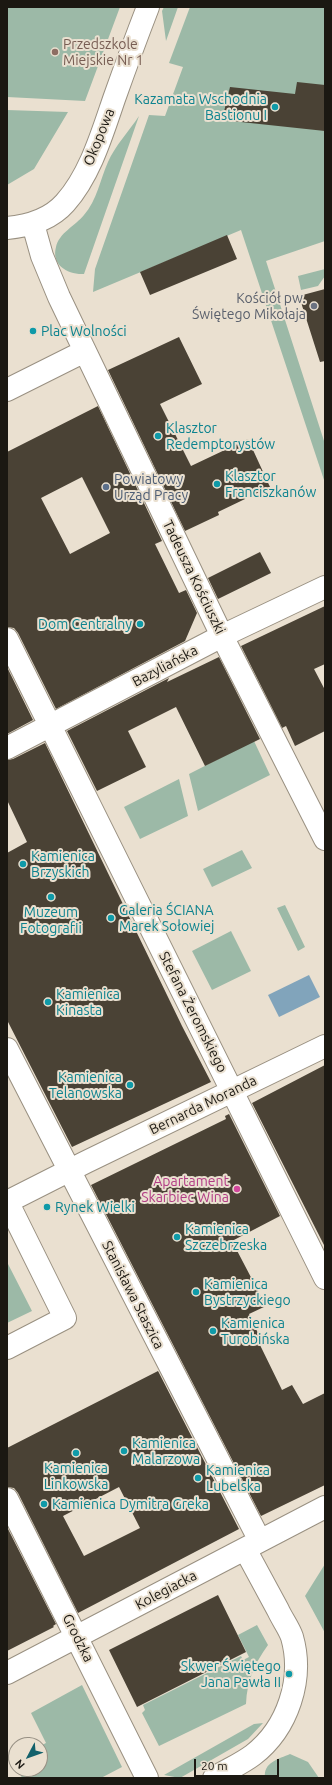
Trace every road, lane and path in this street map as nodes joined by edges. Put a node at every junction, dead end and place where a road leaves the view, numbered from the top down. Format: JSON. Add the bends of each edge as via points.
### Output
{"nodes":[{"id":1,"x":148,"y":7,"type":"edge"},
{"id":2,"x":33,"y":224,"type":"junction"},
{"id":3,"x":7,"y":228,"type":"edge"},
{"id":4,"x":85,"y":352,"type":"junction"},
{"id":5,"x":7,"y":390,"type":"edge"},
{"id":6,"x":325,"y":587,"type":"edge"},
{"id":7,"x":222,"y":636,"type":"junction"},
{"id":8,"x":7,"y":639,"type":"edge"},
{"id":9,"x":51,"y":726,"type":"junction"},
{"id":10,"x":7,"y":748,"type":"edge"},
{"id":11,"x":325,"y":839,"type":"edge"},
{"id":12,"x":325,"y":1046,"type":"edge"},
{"id":13,"x":7,"y":1049,"type":"edge"},
{"id":14,"x":232,"y":1091,"type":"junction"},
{"id":15,"x":74,"y":1167,"type":"junction"},
{"id":16,"x":7,"y":1201,"type":"edge"},
{"id":17,"x":325,"y":1278,"type":"edge"},
{"id":18,"x":7,"y":1348,"type":"edge"},
{"id":19,"x":7,"y":1499,"type":"edge"},
{"id":20,"x":325,"y":1507,"type":"edge"},
{"id":21,"x":252,"y":1545,"type":"junction"},
{"id":22,"x":77,"y":1636,"type":"junction"},
{"id":23,"x":7,"y":1673,"type":"edge"},
{"id":24,"x":147,"y":1778,"type":"edge"},
{"id":25,"x":214,"y":1778,"type":"edge"}],
"edges":[{"from":1,"to":2,"type":"street","name":"Okopowa","via":[[99,141],[83,176],[64,204]]},
{"from":2,"to":3,"type":"street","name":"Okopowa"},
{"from":2,"to":4,"type":"street","name":"Tadeusza Kościuszki","via":[[50,277]]},
{"from":4,"to":5,"type":"street"},
{"from":4,"to":7,"type":"street","name":"Tadeusza Kościuszki"},
{"from":6,"to":7,"type":"street","name":"Bazyliańska"},
{"from":7,"to":9,"type":"street","name":"Bazyliańska"},
{"from":7,"to":11,"type":"street","name":"Tadeusza Kościuszki"},
{"from":8,"to":9,"type":"street","name":"Stefana Żeromskiego"},
{"from":9,"to":10,"type":"street","name":"Bazyliańska"},
{"from":9,"to":14,"type":"street","name":"Stefana Żeromskiego"},
{"from":12,"to":14,"type":"street","name":"Bernarda Moranda"},
{"from":13,"to":15,"type":"street","name":"Stanisława Staszica"},
{"from":14,"to":15,"type":"street","name":"Bernarda Moranda"},
{"from":14,"to":17,"type":"street","name":"Stefana Żeromskiego"},
{"from":15,"to":16,"type":"street","name":"Bernarda Moranda"},
{"from":15,"to":21,"type":"street","name":"Stanisława Staszica"},
{"from":16,"to":18,"type":"street","via":[[65,1318]]},
{"from":19,"to":22,"type":"street","name":"Grodzka"},
{"from":20,"to":21,"type":"street","name":"Kolegiacka"},
{"from":21,"to":22,"type":"street","name":"Kolegiacka"},
{"from":21,"to":25,"type":"street","name":"Stanisława Staszica","via":[[292,1636],[296,1676],[285,1716],[274,1735],[254,1754]]},
{"from":22,"to":23,"type":"street","name":"Kolegiacka"},
{"from":22,"to":24,"type":"street","name":"Grodzka"}]}
